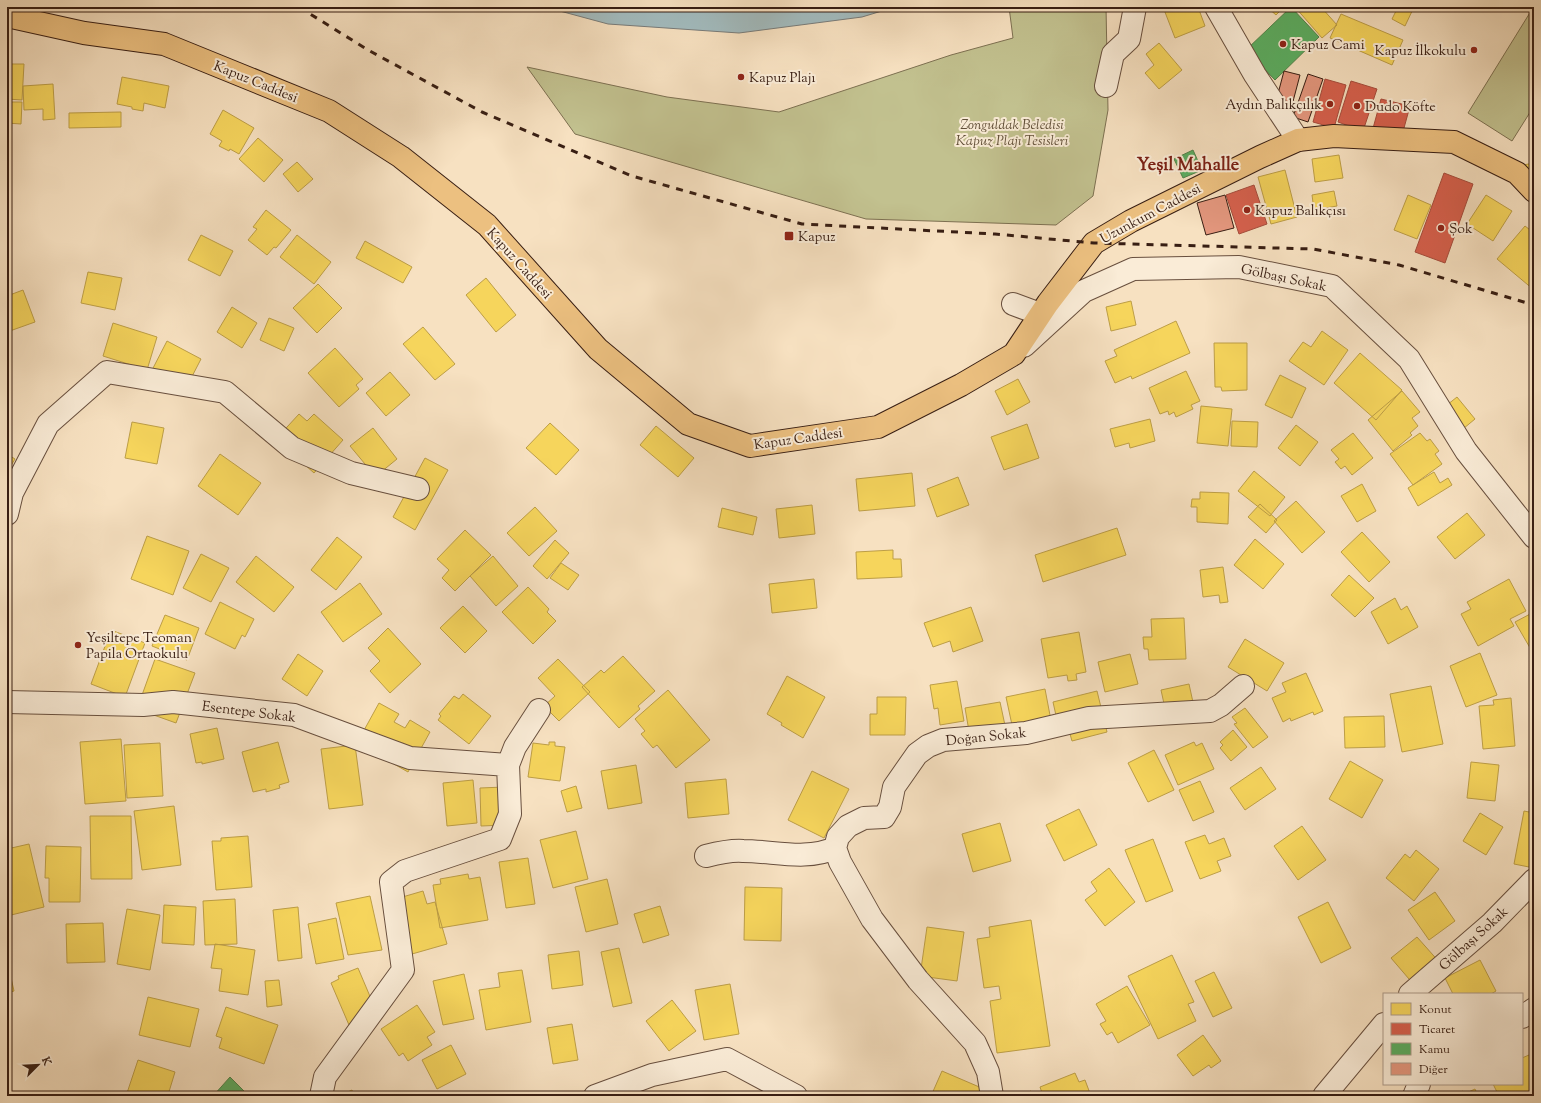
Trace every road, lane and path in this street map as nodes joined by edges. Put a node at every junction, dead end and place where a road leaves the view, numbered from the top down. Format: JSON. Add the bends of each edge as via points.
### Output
{"nodes":[{"id":1,"x":1135,"y":7,"type":"edge"},
{"id":2,"x":1216,"y":7,"type":"edge"},
{"id":3,"x":7,"y":16,"type":"edge"},
{"id":4,"x":1106,"y":86,"type":"dead end"},
{"id":5,"x":1298,"y":140,"type":"junction"},
{"id":6,"x":1534,"y":191,"type":"edge"},
{"id":7,"x":1013,"y":304,"type":"dead end"},
{"id":8,"x":1040,"y":314,"type":"junction"},
{"id":9,"x":1014,"y":354,"type":"junction"},
{"id":10,"x":418,"y":489,"type":"dead end"},
{"id":11,"x":10,"y":492,"type":"edge"},
{"id":12,"x":7,"y":514,"type":"edge"},
{"id":13,"x":1534,"y":537,"type":"edge"},
{"id":14,"x":1243,"y":686,"type":"dead end"},
{"id":15,"x":7,"y":702,"type":"edge"},
{"id":16,"x":539,"y":710,"type":"dead end"},
{"id":17,"x":508,"y":765,"type":"junction"},
{"id":18,"x":835,"y":848,"type":"junction"},
{"id":19,"x":706,"y":856,"type":"dead end"},
{"id":20,"x":1534,"y":883,"type":"edge"},
{"id":21,"x":1411,"y":993,"type":"edge"},
{"id":22,"x":1534,"y":1009,"type":"edge"},
{"id":23,"x":1523,"y":1016,"type":"edge"},
{"id":24,"x":1383,"y":1025,"type":"edge"},
{"id":25,"x":1419,"y":1085,"type":"edge"},
{"id":26,"x":321,"y":1096,"type":"edge"},
{"id":27,"x":595,"y":1096,"type":"edge"},
{"id":28,"x":796,"y":1096,"type":"edge"},
{"id":29,"x":992,"y":1096,"type":"edge"},
{"id":30,"x":1324,"y":1096,"type":"edge"},
{"id":31,"x":1414,"y":1096,"type":"edge"}],
"edges":[{"from":1,"to":4,"type":"street","via":[[1129,39],[1112,54]]},
{"from":2,"to":5,"type":"street","via":[[1255,75]]},
{"from":3,"to":9,"type":"main road","name":"Kapuz Caddesi","via":[[84,33],[164,44],[329,111],[401,157],[487,225],[598,349],[688,424],[750,446],[878,426],[961,385]]},
{"from":5,"to":6,"type":"main road","name":"Uzunkum Caddesi","via":[[1334,136],[1454,142],[1517,173]]},
{"from":5,"to":8,"type":"main road","name":"Uzunkum Caddesi","via":[[1131,221],[1094,243]]},
{"from":7,"to":8,"type":"street"},
{"from":8,"to":9,"type":"main road","name":"Uzunkum Caddesi"},
{"from":9,"to":13,"type":"street","name":"Gölbaşı Sokak","via":[[1084,291],[1133,269],[1239,267],[1332,286],[1409,359],[1466,451]]},
{"from":10,"to":11,"type":"street","via":[[351,473],[292,448],[225,392],[107,372],[48,424]]},
{"from":11,"to":12,"type":"street"},
{"from":14,"to":18,"type":"street","name":"Doğan Sokak","via":[[1210,711],[1089,718],[1026,733],[943,740],[917,754],[894,787],[890,807],[884,817],[864,818],[848,826],[838,837]]},
{"from":15,"to":17,"type":"street","name":"Esentepe Sokak","via":[[143,705],[173,702],[294,715],[410,758]]},
{"from":16,"to":17,"type":"street","via":[[515,747]]},
{"from":17,"to":26,"type":"street","via":[[510,814],[500,839],[405,871],[391,882],[403,970],[324,1077]]},
{"from":18,"to":19,"type":"street","via":[[822,854],[809,855],[742,850]]},
{"from":18,"to":29,"type":"street","via":[[840,862],[872,919],[918,980],[975,1043],[988,1072]]},
{"from":20,"to":21,"type":"street","name":"Gölbaşı Sokak"},
{"from":22,"to":23,"type":"street"},
{"from":24,"to":30,"type":"street"},
{"from":25,"to":31,"type":"street"},
{"from":27,"to":28,"type":"street","via":[[652,1075],[727,1059]]}]}
